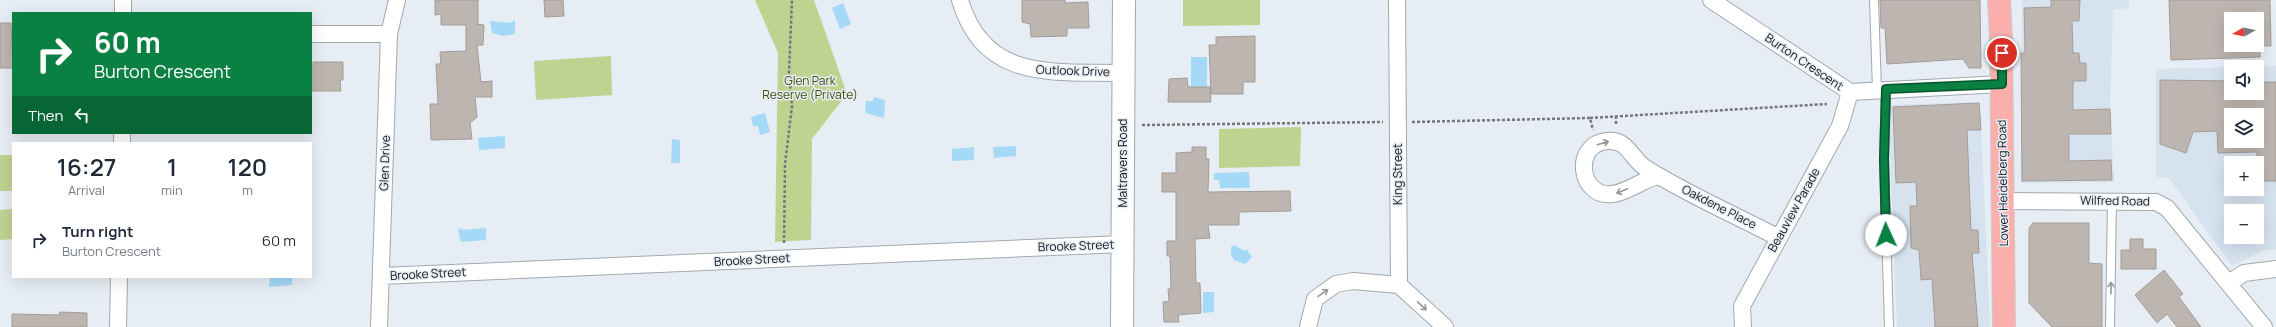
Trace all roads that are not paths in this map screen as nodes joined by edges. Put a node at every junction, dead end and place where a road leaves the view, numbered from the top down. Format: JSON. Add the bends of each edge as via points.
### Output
{"nodes":[{"id":1,"x":123,"y":0,"type":"edge"},
{"id":2,"x":397,"y":0,"type":"edge"},
{"id":3,"x":960,"y":0,"type":"edge"},
{"id":4,"x":1124,"y":0,"type":"edge"},
{"id":5,"x":1397,"y":0,"type":"edge"},
{"id":6,"x":1711,"y":0,"type":"edge"},
{"id":7,"x":1874,"y":0,"type":"edge"},
{"id":8,"x":1999,"y":0,"type":"edge"},
{"id":9,"x":2007,"y":0,"type":"edge"},
{"id":10,"x":123,"y":12,"type":"edge"},
{"id":11,"x":312,"y":34,"type":"edge"},
{"id":12,"x":389,"y":34,"type":"junction"},
{"id":13,"x":2001,"y":38,"type":"junction"},
{"id":14,"x":1124,"y":73,"type":"junction"},
{"id":15,"x":2002,"y":84,"type":"junction"},
{"id":16,"x":1882,"y":90,"type":"junction"},
{"id":17,"x":1850,"y":92,"type":"junction"},
{"id":18,"x":1658,"y":176,"type":"junction"},
{"id":19,"x":2112,"y":200,"type":"junction"},
{"id":20,"x":2004,"y":201,"type":"junction"},
{"id":21,"x":1779,"y":238,"type":"junction"},
{"id":22,"x":1123,"y":244,"type":"junction"},
{"id":23,"x":2276,"y":269,"type":"edge"},
{"id":24,"x":381,"y":276,"type":"junction"},
{"id":25,"x":119,"y":278,"type":"edge"},
{"id":26,"x":2229,"y":283,"type":"junction"},
{"id":27,"x":1399,"y":285,"type":"junction"},
{"id":28,"x":118,"y":327,"type":"edge"},
{"id":29,"x":378,"y":327,"type":"edge"},
{"id":30,"x":1122,"y":327,"type":"edge"},
{"id":31,"x":1308,"y":327,"type":"edge"},
{"id":32,"x":1445,"y":327,"type":"edge"},
{"id":33,"x":1743,"y":327,"type":"edge"},
{"id":34,"x":1889,"y":327,"type":"edge"},
{"id":35,"x":2004,"y":327,"type":"edge"},
{"id":36,"x":2110,"y":327,"type":"edge"},
{"id":37,"x":2264,"y":327,"type":"edge"}],
"edges":[{"from":1,"to":10,"type":"street"},
{"from":2,"to":12,"type":"street","name":"Glen Drive"},
{"from":3,"to":14,"type":"street","name":"Outlook Drive","via":[[964,16],[977,38],[1017,65],[1034,70],[1058,72]]},
{"from":4,"to":14,"type":"street","name":"Maltravers Road"},
{"from":5,"to":27,"type":"street","name":"King Street"},
{"from":6,"to":17,"type":"street","name":"Burton Crescent"},
{"from":7,"to":16,"type":"lane"},
{"from":8,"to":13,"type":"main road","name":"Lower Heidelberg Road"},
{"from":9,"to":13,"type":"main road","name":"Lower Heidelberg Road"},
{"from":11,"to":12,"type":"street"},
{"from":12,"to":24,"type":"street","name":"Glen Drive"},
{"from":13,"to":15,"type":"main road","name":"Lower Heidelberg Road"},
{"from":14,"to":22,"type":"street","name":"Maltravers Road"},
{"from":15,"to":16,"type":"street","name":"Burton Crescent"},
{"from":15,"to":20,"type":"main road","name":"Lower Heidelberg Road"},
{"from":16,"to":17,"type":"street","name":"Burton Crescent"},
{"from":16,"to":34,"type":"lane"},
{"from":17,"to":21,"type":"street","name":"Beauview Parade","via":[[1840,126]]},
{"from":18,"to":18,"type":"street","name":"Oakdene Place","one_way":true,"via":[[1645,179],[1613,194],[1596,191],[1586,180],[1586,155],[1596,144],[1615,141],[1623,144],[1640,164]]},
{"from":18,"to":21,"type":"street","name":"Oakdene Place"},
{"from":19,"to":20,"type":"street","name":"Wilfred Road"},
{"from":19,"to":26,"type":"street","name":"Wilfred Road","via":[[2156,202],[2167,208]]},
{"from":36,"to":19,"type":"lane","one_way":true},
{"from":20,"to":35,"type":"main road","name":"Lower Heidelberg Road"},
{"from":21,"to":33,"type":"street","name":"Beauview Parade","via":[[1742,306]]},
{"from":22,"to":24,"type":"street","name":"Brooke Street"},
{"from":22,"to":30,"type":"street","name":"Maltravers Road"},
{"from":23,"to":26,"type":"street","via":[[2244,273]]},
{"from":24,"to":29,"type":"street","name":"Glen Drive"},
{"from":25,"to":28,"type":"street"},
{"from":26,"to":37,"type":"street","name":"Wilfred Road"},
{"from":31,"to":27,"type":"street","one_way":true,"via":[[1315,298],[1336,284],[1353,281]]},
{"from":27,"to":32,"type":"street","one_way":true}]}
